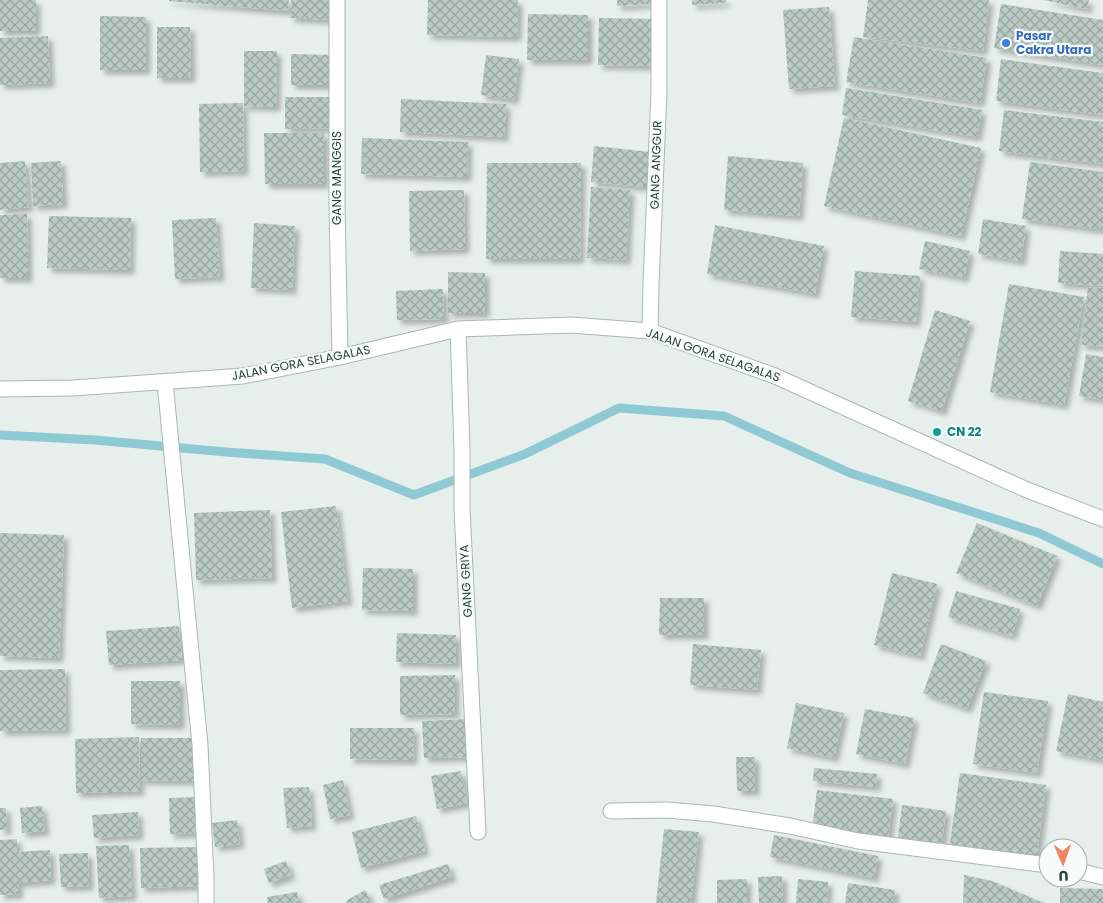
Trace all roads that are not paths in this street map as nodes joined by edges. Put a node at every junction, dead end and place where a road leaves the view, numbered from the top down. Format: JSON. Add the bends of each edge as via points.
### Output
{"nodes":[{"id":1,"x":336,"y":0,"type":"edge"},
{"id":2,"x":659,"y":0,"type":"edge"},
{"id":3,"x":458,"y":329,"type":"junction"},
{"id":4,"x":650,"y":331,"type":"junction"},
{"id":5,"x":340,"y":356,"type":"junction"},
{"id":6,"x":166,"y":382,"type":"junction"},
{"id":7,"x":0,"y":389,"type":"edge"},
{"id":8,"x":1103,"y":519,"type":"edge"},
{"id":9,"x":611,"y":811,"type":"dead end"},
{"id":10,"x":478,"y":832,"type":"dead end"},
{"id":11,"x":1038,"y":864,"type":"edge"},
{"id":12,"x":1088,"y":873,"type":"edge"},
{"id":13,"x":1103,"y":877,"type":"edge"},
{"id":14,"x":206,"y":903,"type":"edge"}],
"edges":[{"from":1,"to":5,"type":"street","name":"GANG MANGGIS"},
{"from":2,"to":4,"type":"street","name":"GANG ANGGUR"},
{"from":3,"to":4,"type":"street","name":"JALAN GORA SELAGALAS","via":[[571,325]]},
{"from":3,"to":5,"type":"street","name":"JALAN GORA SELAGALAS"},
{"from":3,"to":10,"type":"street","name":"GANG GRIYA","via":[[462,509]]},
{"from":4,"to":8,"type":"street","name":"JALAN GORA SELAGALAS","via":[[775,376],[1027,490]]},
{"from":5,"to":6,"type":"street","name":"JALAN GORA SELAGALAS","via":[[243,376]]},
{"from":6,"to":7,"type":"street","name":"JALAN GORA SELAGALAS"},
{"from":6,"to":14,"type":"street","via":[[200,745]]},
{"from":9,"to":11,"type":"street","via":[[667,810],[713,814],[858,841]]},
{"from":12,"to":13,"type":"street"}]}
